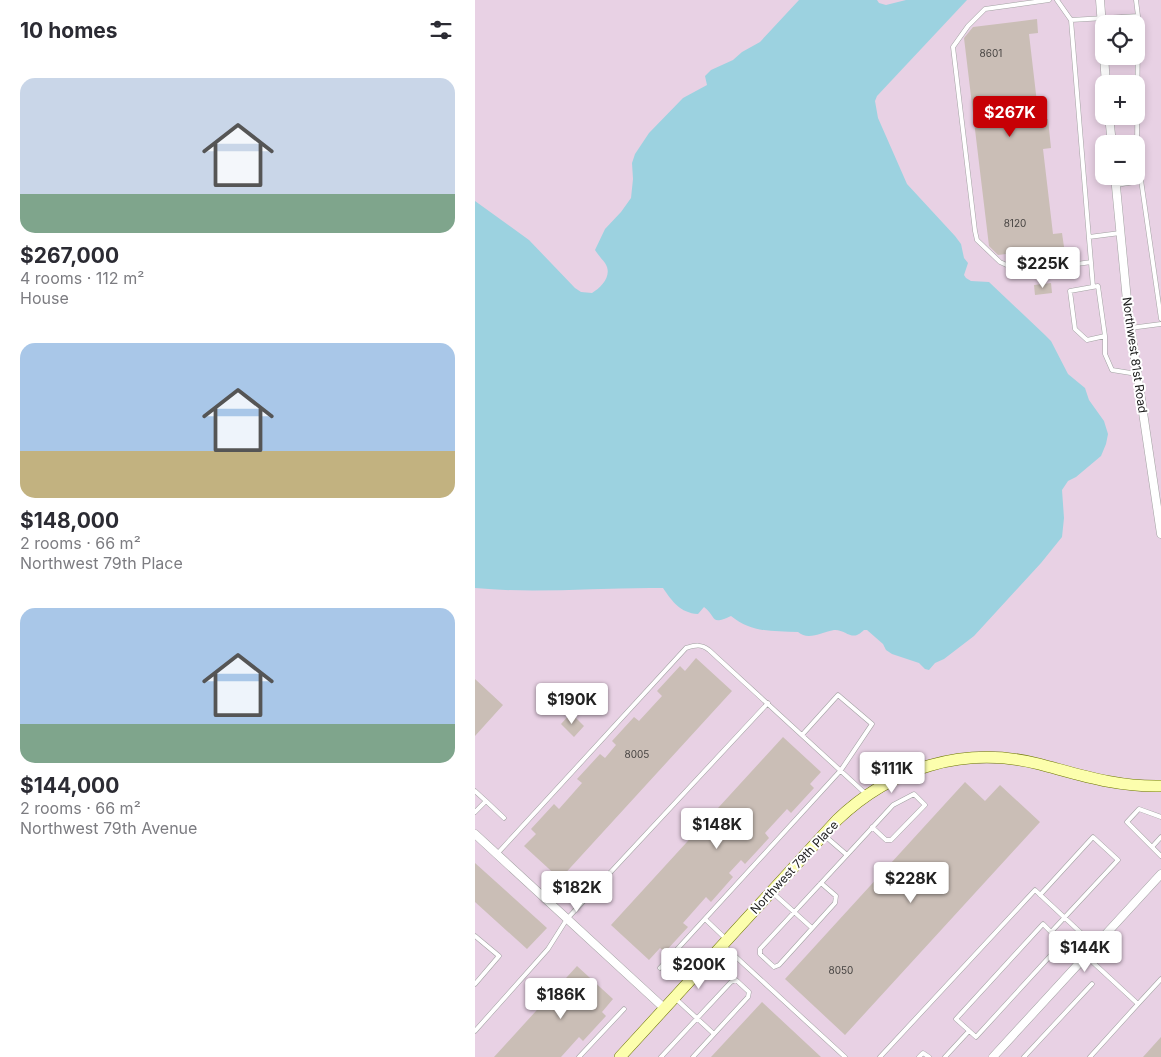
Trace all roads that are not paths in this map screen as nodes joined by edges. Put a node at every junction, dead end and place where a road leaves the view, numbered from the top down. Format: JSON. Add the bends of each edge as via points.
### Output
{"nodes":[{"id":1,"x":1045,"y":0,"type":"edge"},
{"id":2,"x":1049,"y":0,"type":"edge"},
{"id":3,"x":1057,"y":0,"type":"edge"},
{"id":4,"x":1100,"y":0,"type":"edge"},
{"id":5,"x":1136,"y":0,"type":"edge"},
{"id":6,"x":1101,"y":15,"type":"edge"},
{"id":7,"x":1138,"y":15,"type":"edge"},
{"id":8,"x":1071,"y":20,"type":"junction"},
{"id":9,"x":1095,"y":20,"type":"edge"},
{"id":10,"x":1138,"y":65,"type":"edge"},
{"id":11,"x":1137,"y":135,"type":"edge"},
{"id":12,"x":1116,"y":185,"type":"edge"},
{"id":13,"x":1142,"y":185,"type":"edge"},
{"id":14,"x":1121,"y":233,"type":"junction"},
{"id":15,"x":1089,"y":237,"type":"junction"},
{"id":16,"x":1091,"y":262,"type":"junction"},
{"id":17,"x":1093,"y":287,"type":"junction"},
{"id":18,"x":1161,"y":319,"type":"edge"},
{"id":19,"x":1161,"y":324,"type":"edge"},
{"id":20,"x":1130,"y":328,"type":"junction"},
{"id":21,"x":1105,"y":336,"type":"junction"},
{"id":22,"x":1137,"y":374,"type":"junction"},
{"id":23,"x":1157,"y":488,"type":"edge"},
{"id":24,"x":1161,"y":534,"type":"edge"},
{"id":25,"x":768,"y":704,"type":"junction"},
{"id":26,"x":802,"y":735,"type":"junction"},
{"id":27,"x":841,"y":770,"type":"junction"},
{"id":28,"x":1161,"y":786,"type":"edge"},
{"id":29,"x":475,"y":791,"type":"edge"},
{"id":30,"x":867,"y":794,"type":"junction"},
{"id":31,"x":485,"y":801,"type":"junction"},
{"id":32,"x":475,"y":812,"type":"edge"},
{"id":33,"x":1161,"y":817,"type":"edge"},
{"id":34,"x":504,"y":818,"type":"dead end"},
{"id":35,"x":873,"y":828,"type":"junction"},
{"id":36,"x":475,"y":834,"type":"edge"},
{"id":37,"x":824,"y":834,"type":"junction"},
{"id":38,"x":1161,"y":837,"type":"edge"},
{"id":39,"x":1152,"y":847,"type":"junction"},
{"id":40,"x":497,"y":854,"type":"junction"},
{"id":41,"x":847,"y":856,"type":"junction"},
{"id":42,"x":1161,"y":856,"type":"edge"},
{"id":43,"x":1161,"y":874,"type":"edge"},
{"id":44,"x":821,"y":883,"type":"junction"},
{"id":45,"x":771,"y":892,"type":"junction"},
{"id":46,"x":1040,"y":894,"type":"junction"},
{"id":47,"x":794,"y":912,"type":"junction"},
{"id":48,"x":1064,"y":918,"type":"junction"},
{"id":49,"x":567,"y":919,"type":"junction"},
{"id":50,"x":705,"y":919,"type":"junction"},
{"id":51,"x":812,"y":928,"type":"junction"},
{"id":52,"x":1051,"y":932,"type":"junction"},
{"id":53,"x":475,"y":936,"type":"edge"},
{"id":54,"x":725,"y":942,"type":"junction"},
{"id":55,"x":1095,"y":946,"type":"junction"},
{"id":56,"x":1086,"y":956,"type":"junction"},
{"id":57,"x":660,"y":968,"type":"dead end"},
{"id":58,"x":1161,"y":979,"type":"edge"},
{"id":59,"x":475,"y":984,"type":"edge"},
{"id":60,"x":1092,"y":984,"type":"dead end"},
{"id":61,"x":674,"y":998,"type":"junction"},
{"id":62,"x":1138,"y":1004,"type":"junction"},
{"id":63,"x":624,"y":1008,"type":"dead end"},
{"id":64,"x":665,"y":1008,"type":"junction"},
{"id":65,"x":697,"y":1018,"type":"junction"},
{"id":66,"x":475,"y":1031,"type":"edge"},
{"id":67,"x":969,"y":1031,"type":"junction"},
{"id":68,"x":714,"y":1034,"type":"junction"},
{"id":69,"x":579,"y":1057,"type":"edge"},
{"id":70,"x":620,"y":1057,"type":"edge"},
{"id":71,"x":661,"y":1057,"type":"edge"},
{"id":72,"x":693,"y":1057,"type":"edge"},
{"id":73,"x":845,"y":1057,"type":"edge"},
{"id":74,"x":880,"y":1057,"type":"edge"},
{"id":75,"x":919,"y":1057,"type":"edge"},
{"id":76,"x":929,"y":1057,"type":"edge"},
{"id":77,"x":945,"y":1057,"type":"edge"},
{"id":78,"x":993,"y":1057,"type":"edge"},
{"id":79,"x":1024,"y":1057,"type":"edge"},
{"id":80,"x":1090,"y":1057,"type":"edge"}],
"edges":[{"from":1,"to":2,"type":"lane"},
{"from":1,"to":16,"type":"lane","via":[[985,9],[953,47],[975,232],[977,240],[1000,262],[1022,272]]},
{"from":3,"to":8,"type":"lane"},
{"from":4,"to":6,"type":"street"},
{"from":5,"to":7,"type":"lane"},
{"from":8,"to":9,"type":"lane"},
{"from":8,"to":15,"type":"lane"},
{"from":10,"to":11,"type":"lane"},
{"from":12,"to":14,"type":"street","name":"Northwest 81st Road"},
{"from":13,"to":18,"type":"lane"},
{"from":14,"to":15,"type":"lane"},
{"from":14,"to":20,"type":"street","name":"Northwest 81st Road"},
{"from":15,"to":16,"type":"lane"},
{"from":16,"to":17,"type":"lane"},
{"from":17,"to":21,"type":"lane","via":[[1098,286]]},
{"from":17,"to":21,"type":"lane","via":[[1070,291],[1075,329],[1087,340]]},
{"from":19,"to":20,"type":"lane"},
{"from":20,"to":22,"type":"street","name":"Northwest 81st Road"},
{"from":21,"to":22,"type":"lane","via":[[1105,354],[1112,370]]},
{"from":22,"to":23,"type":"street","name":"Northwest 81st Road"},
{"from":23,"to":24,"type":"street","name":"Northwest 81st Road"},
{"from":25,"to":26,"type":"lane"},
{"from":25,"to":40,"type":"lane","via":[[709,650],[696,645],[686,648]]},
{"from":25,"to":49,"type":"lane"},
{"from":26,"to":27,"type":"lane"},
{"from":26,"to":27,"type":"lane","via":[[838,695],[872,724]]},
{"from":27,"to":30,"type":"lane"},
{"from":27,"to":50,"type":"lane"},
{"from":28,"to":30,"type":"main road","name":"Northwest 79th Place","via":[[1113,783],[1025,761],[981,756],[921,767]]},
{"from":29,"to":31,"type":"lane"},
{"from":30,"to":37,"type":"main road","name":"Northwest 79th Place"},
{"from":31,"to":32,"type":"lane"},
{"from":31,"to":34,"type":"lane"},
{"from":33,"to":39,"type":"lane","via":[[1139,809],[1127,822]]},
{"from":35,"to":35,"type":"lane","via":[[893,805],[914,794],[925,805],[891,840],[886,840]]},
{"from":35,"to":41,"type":"lane"},
{"from":36,"to":40,"type":"street"},
{"from":37,"to":41,"type":"lane"},
{"from":37,"to":45,"type":"main road","name":"Northwest 79th Place"},
{"from":38,"to":39,"type":"lane"},
{"from":39,"to":42,"type":"lane"},
{"from":40,"to":49,"type":"street"},
{"from":41,"to":44,"type":"lane"},
{"from":43,"to":55,"type":"street"},
{"from":44,"to":47,"type":"lane"},
{"from":44,"to":51,"type":"lane","via":[[836,896],[835,903]]},
{"from":45,"to":47,"type":"lane"},
{"from":45,"to":54,"type":"main road","name":"Northwest 79th Place"},
{"from":46,"to":48,"type":"lane"},
{"from":46,"to":48,"type":"lane","via":[[1093,837],[1118,860]]},
{"from":46,"to":74,"type":"lane","via":[[1035,890]]},
{"from":47,"to":51,"type":"lane"},
{"from":47,"to":51,"type":"lane","via":[[760,954],[774,966],[779,965]]},
{"from":48,"to":52,"type":"lane"},
{"from":48,"to":55,"type":"lane"},
{"from":49,"to":64,"type":"street"},
{"from":49,"to":66,"type":"lane","via":[[548,949]]},
{"from":50,"to":54,"type":"lane"},
{"from":50,"to":57,"type":"lane"},
{"from":52,"to":67,"type":"lane","via":[[1063,942],[976,1037]]},
{"from":52,"to":67,"type":"lane","via":[[1043,924],[956,1019]]},
{"from":53,"to":59,"type":"lane","via":[[499,956]]},
{"from":54,"to":61,"type":"main road","name":"Northwest 79th Place"},
{"from":54,"to":73,"type":"lane"},
{"from":55,"to":56,"type":"street"},
{"from":56,"to":62,"type":"lane"},
{"from":56,"to":78,"type":"street"},
{"from":58,"to":62,"type":"lane"},
{"from":60,"to":79,"type":"lane"},
{"from":61,"to":64,"type":"main road","name":"Northwest 79th Place"},
{"from":61,"to":65,"type":"lane"},
{"from":62,"to":80,"type":"lane"},
{"from":63,"to":69,"type":"lane"},
{"from":64,"to":70,"type":"main road","name":"Northwest 79th Place"},
{"from":65,"to":68,"type":"lane"},
{"from":65,"to":68,"type":"lane","via":[[731,982],[736,980],[749,992]]},
{"from":65,"to":71,"type":"lane"},
{"from":67,"to":77,"type":"lane"},
{"from":68,"to":72,"type":"lane"},
{"from":75,"to":76,"type":"lane","via":[[923,1052]]}]}
